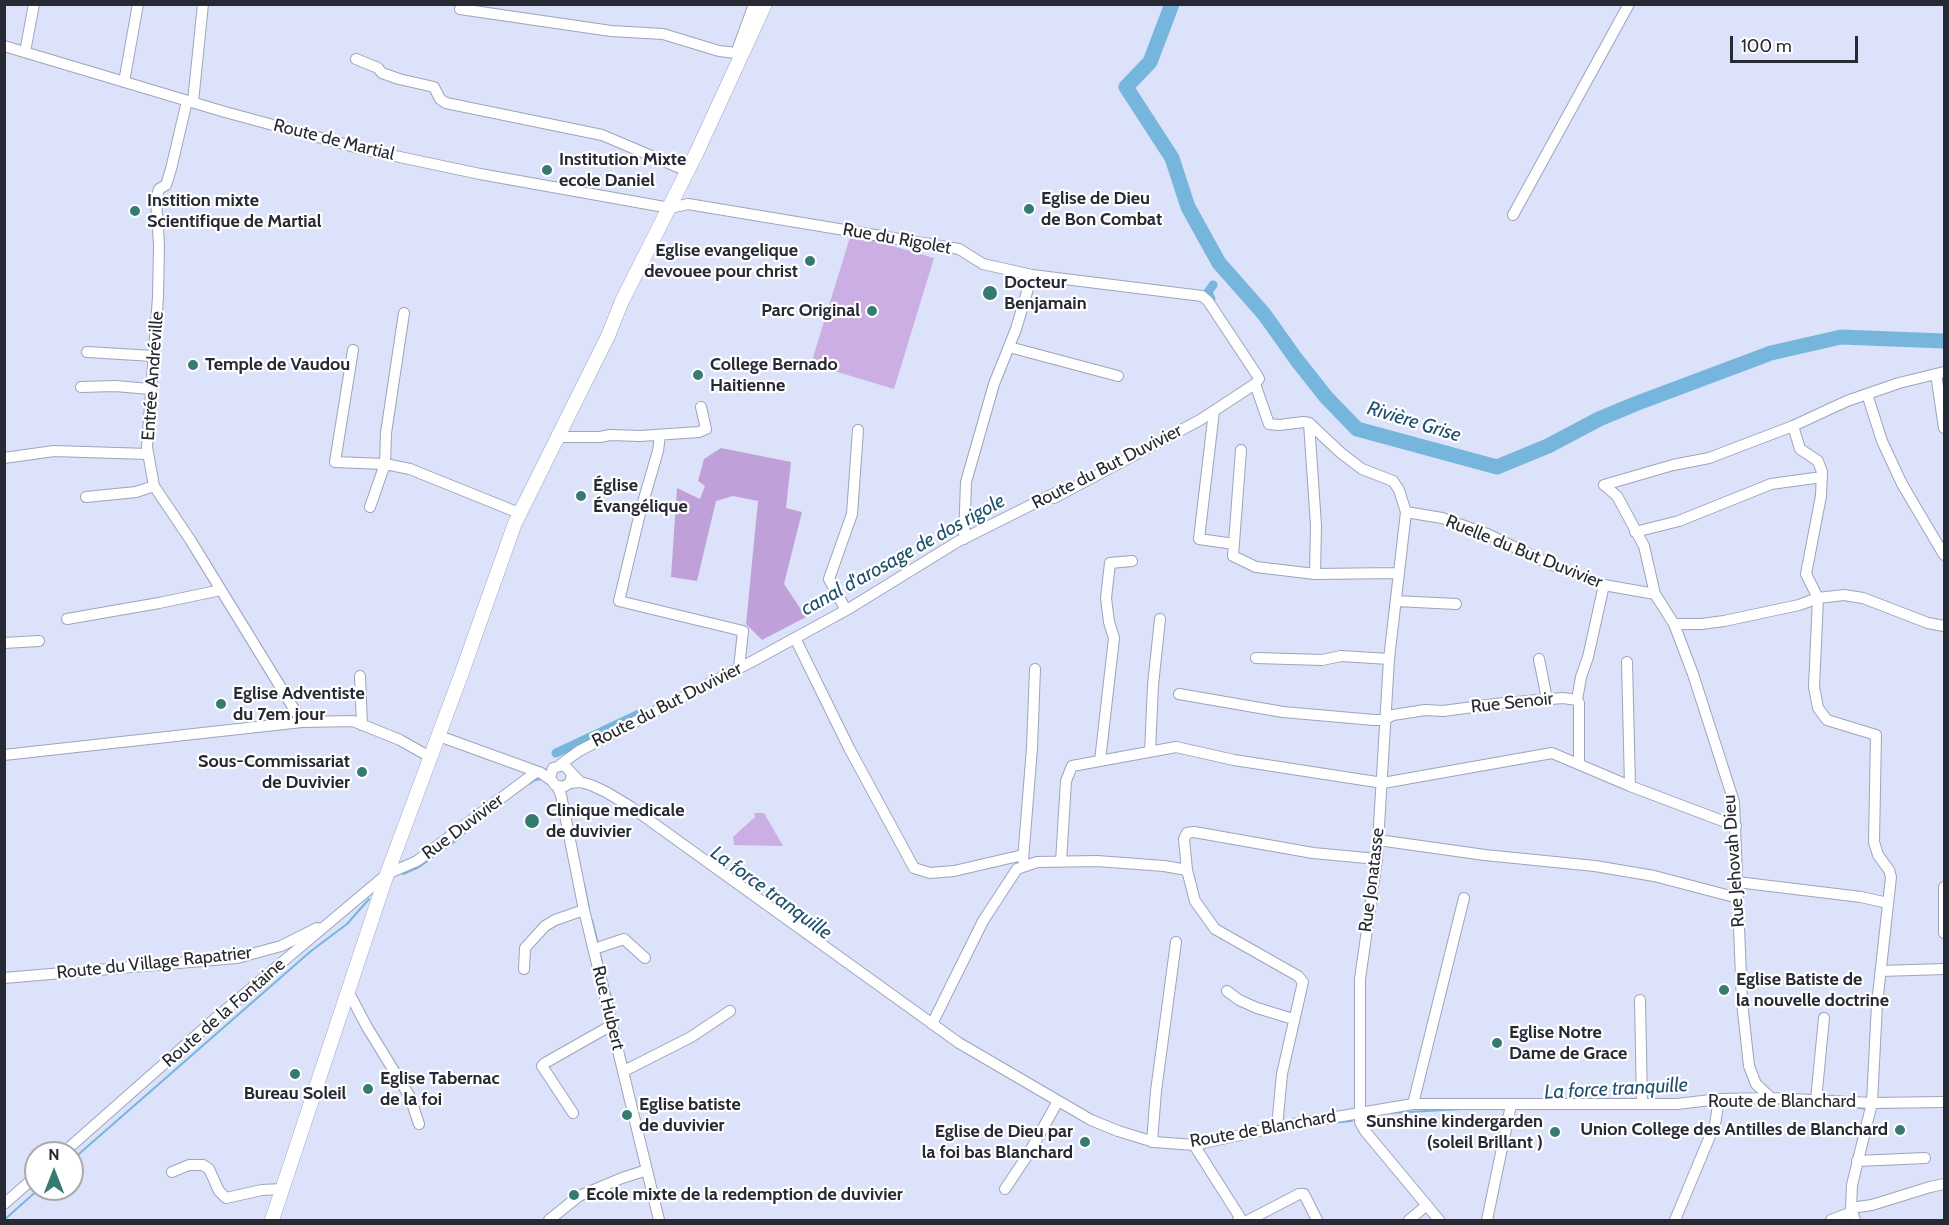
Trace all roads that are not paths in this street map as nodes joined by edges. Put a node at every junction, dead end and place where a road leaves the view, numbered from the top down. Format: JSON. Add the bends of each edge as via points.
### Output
{"nodes":[{"id":1,"x":33,"y":4,"type":"edge"},
{"id":2,"x":138,"y":4,"type":"edge"},
{"id":3,"x":203,"y":4,"type":"edge"},
{"id":4,"x":1629,"y":4,"type":"edge"},
{"id":5,"x":762,"y":5,"type":"edge"},
{"id":6,"x":460,"y":9,"type":"dead end"},
{"id":7,"x":4,"y":46,"type":"edge"},
{"id":8,"x":25,"y":52,"type":"junction"},
{"id":9,"x":736,"y":53,"type":"junction"},
{"id":10,"x":356,"y":59,"type":"dead end"},
{"id":11,"x":734,"y":74,"type":"junction"},
{"id":12,"x":124,"y":82,"type":"junction"},
{"id":13,"x":190,"y":101,"type":"junction"},
{"id":14,"x":687,"y":171,"type":"junction"},
{"id":15,"x":670,"y":208,"type":"junction"},
{"id":16,"x":1513,"y":215,"type":"dead end"},
{"id":17,"x":1032,"y":275,"type":"junction"},
{"id":18,"x":404,"y":313,"type":"dead end"},
{"id":19,"x":1009,"y":346,"type":"junction"},
{"id":20,"x":353,"y":350,"type":"dead end"},
{"id":21,"x":87,"y":352,"type":"dead end"},
{"id":22,"x":153,"y":356,"type":"junction"},
{"id":23,"x":1940,"y":373,"type":"edge"},
{"id":24,"x":1118,"y":376,"type":"dead end"},
{"id":25,"x":1256,"y":380,"type":"junction"},
{"id":26,"x":81,"y":387,"type":"dead end"},
{"id":27,"x":150,"y":389,"type":"junction"},
{"id":28,"x":1867,"y":394,"type":"junction"},
{"id":29,"x":701,"y":407,"type":"dead end"},
{"id":30,"x":1214,"y":411,"type":"junction"},
{"id":31,"x":1309,"y":423,"type":"junction"},
{"id":32,"x":1793,"y":426,"type":"junction"},
{"id":33,"x":1944,"y":428,"type":"edge"},
{"id":34,"x":858,"y":430,"type":"dead end"},
{"id":35,"x":660,"y":435,"type":"junction"},
{"id":36,"x":556,"y":437,"type":"junction"},
{"id":37,"x":1240,"y":450,"type":"dead end"},
{"id":38,"x":148,"y":454,"type":"junction"},
{"id":39,"x":4,"y":458,"type":"edge"},
{"id":40,"x":385,"y":464,"type":"junction"},
{"id":41,"x":1822,"y":477,"type":"junction"},
{"id":42,"x":154,"y":486,"type":"junction"},
{"id":43,"x":86,"y":497,"type":"dead end"},
{"id":44,"x":370,"y":507,"type":"dead end"},
{"id":45,"x":1406,"y":512,"type":"junction"},
{"id":46,"x":519,"y":513,"type":"junction"},
{"id":47,"x":1635,"y":532,"type":"junction"},
{"id":48,"x":964,"y":538,"type":"junction"},
{"id":49,"x":1234,"y":544,"type":"junction"},
{"id":50,"x":1944,"y":555,"type":"edge"},
{"id":51,"x":1132,"y":561,"type":"dead end"},
{"id":52,"x":1398,"y":573,"type":"junction"},
{"id":53,"x":1315,"y":574,"type":"junction"},
{"id":54,"x":1604,"y":585,"type":"junction"},
{"id":55,"x":221,"y":590,"type":"junction"},
{"id":56,"x":1655,"y":594,"type":"junction"},
{"id":57,"x":1818,"y":598,"type":"junction"},
{"id":58,"x":1396,"y":601,"type":"junction"},
{"id":59,"x":1456,"y":604,"type":"dead end"},
{"id":60,"x":846,"y":610,"type":"junction"},
{"id":61,"x":67,"y":619,"type":"dead end"},
{"id":62,"x":1160,"y":620,"type":"dead end"},
{"id":63,"x":1674,"y":624,"type":"junction"},
{"id":64,"x":1944,"y":626,"type":"edge"},
{"id":65,"x":795,"y":638,"type":"junction"},
{"id":66,"x":39,"y":641,"type":"dead end"},
{"id":67,"x":4,"y":643,"type":"edge"},
{"id":68,"x":1257,"y":658,"type":"dead end"},
{"id":69,"x":1389,"y":660,"type":"junction"},
{"id":70,"x":1539,"y":660,"type":"dead end"},
{"id":71,"x":1627,"y":662,"type":"dead end"},
{"id":72,"x":739,"y":668,"type":"junction"},
{"id":73,"x":1035,"y":669,"type":"dead end"},
{"id":74,"x":360,"y":676,"type":"dead end"},
{"id":75,"x":1179,"y":694,"type":"dead end"},
{"id":76,"x":1547,"y":699,"type":"junction"},
{"id":77,"x":1577,"y":699,"type":"junction"},
{"id":78,"x":1384,"y":720,"type":"junction"},
{"id":79,"x":302,"y":722,"type":"junction"},
{"id":80,"x":362,"y":725,"type":"junction"},
{"id":81,"x":439,"y":736,"type":"junction"},
{"id":82,"x":1150,"y":752,"type":"junction"},
{"id":83,"x":4,"y":755,"type":"edge"},
{"id":84,"x":430,"y":757,"type":"junction"},
{"id":85,"x":1100,"y":761,"type":"junction"},
{"id":86,"x":1579,"y":764,"type":"junction"},
{"id":87,"x":538,"y":772,"type":"junction"},
{"id":88,"x":564,"y":779,"type":"junction"},
{"id":89,"x":1383,"y":783,"type":"junction"},
{"id":90,"x":1630,"y":786,"type":"junction"},
{"id":91,"x":1736,"y":826,"type":"junction"},
{"id":92,"x":1378,"y":840,"type":"junction"},
{"id":93,"x":1377,"y":859,"type":"junction"},
{"id":94,"x":1022,"y":861,"type":"junction"},
{"id":95,"x":1061,"y":862,"type":"junction"},
{"id":96,"x":1187,"y":870,"type":"junction"},
{"id":97,"x":387,"y":874,"type":"junction"},
{"id":98,"x":1737,"y":882,"type":"junction"},
{"id":99,"x":1944,"y":887,"type":"edge"},
{"id":100,"x":1464,"y":898,"type":"dead end"},
{"id":101,"x":1738,"y":898,"type":"junction"},
{"id":102,"x":1888,"y":903,"type":"junction"},
{"id":103,"x":584,"y":910,"type":"junction"},
{"id":104,"x":333,"y":920,"type":"junction"},
{"id":105,"x":1944,"y":933,"type":"edge"},
{"id":106,"x":1176,"y":942,"type":"dead end"},
{"id":107,"x":594,"y":949,"type":"junction"},
{"id":108,"x":645,"y":958,"type":"dead end"},
{"id":109,"x":524,"y":969,"type":"dead end"},
{"id":110,"x":1944,"y":969,"type":"edge"},
{"id":111,"x":1881,"y":971,"type":"junction"},
{"id":112,"x":4,"y":978,"type":"edge"},
{"id":113,"x":348,"y":991,"type":"junction"},
{"id":114,"x":1227,"y":991,"type":"dead end"},
{"id":115,"x":1640,"y":1000,"type":"dead end"},
{"id":116,"x":730,"y":1011,"type":"dead end"},
{"id":117,"x":1824,"y":1018,"type":"dead end"},
{"id":118,"x":1293,"y":1019,"type":"junction"},
{"id":119,"x":932,"y":1024,"type":"junction"},
{"id":120,"x":612,"y":1025,"type":"junction"},
{"id":121,"x":624,"y":1071,"type":"junction"},
{"id":122,"x":1771,"y":1098,"type":"junction"},
{"id":123,"x":1719,"y":1099,"type":"junction"},
{"id":124,"x":1816,"y":1100,"type":"junction"},
{"id":125,"x":1058,"y":1101,"type":"junction"},
{"id":126,"x":1642,"y":1102,"type":"junction"},
{"id":127,"x":1944,"y":1102,"type":"edge"},
{"id":128,"x":1872,"y":1103,"type":"junction"},
{"id":129,"x":1413,"y":1104,"type":"junction"},
{"id":130,"x":1511,"y":1105,"type":"junction"},
{"id":131,"x":1361,"y":1111,"type":"junction"},
{"id":132,"x":573,"y":1113,"type":"dead end"},
{"id":133,"x":419,"y":1124,"type":"dead end"},
{"id":134,"x":1277,"y":1127,"type":"junction"},
{"id":135,"x":77,"y":1141,"type":"edge"},
{"id":136,"x":1152,"y":1142,"type":"junction"},
{"id":137,"x":1194,"y":1145,"type":"junction"},
{"id":138,"x":1925,"y":1158,"type":"dead end"},
{"id":139,"x":1857,"y":1161,"type":"junction"},
{"id":140,"x":647,"y":1170,"type":"junction"},
{"id":141,"x":172,"y":1172,"type":"dead end"},
{"id":142,"x":1944,"y":1184,"type":"edge"},
{"id":143,"x":24,"y":1186,"type":"edge"},
{"id":144,"x":1005,"y":1189,"type":"dead end"},
{"id":145,"x":282,"y":1190,"type":"junction"},
{"id":146,"x":4,"y":1204,"type":"edge"},
{"id":147,"x":1427,"y":1205,"type":"junction"},
{"id":148,"x":1853,"y":1214,"type":"edge"},
{"id":149,"x":1244,"y":1220,"type":"edge"},
{"id":150,"x":272,"y":1221,"type":"edge"},
{"id":151,"x":549,"y":1221,"type":"edge"},
{"id":152,"x":659,"y":1221,"type":"edge"},
{"id":153,"x":1317,"y":1221,"type":"edge"},
{"id":154,"x":1409,"y":1221,"type":"edge"},
{"id":155,"x":1439,"y":1221,"type":"edge"},
{"id":156,"x":1487,"y":1221,"type":"edge"},
{"id":157,"x":1675,"y":1221,"type":"edge"},
{"id":158,"x":1832,"y":1221,"type":"edge"}],
"edges":[{"from":1,"to":8,"type":"street"},
{"from":2,"to":12,"type":"street"},
{"from":3,"to":13,"type":"street","name":"Entrée Andréville"},
{"from":4,"to":16,"type":"street"},
{"from":5,"to":9,"type":"street"},
{"from":5,"to":11,"type":"main road"},
{"from":6,"to":9,"type":"street","via":[[611,32],[663,34]]},
{"from":7,"to":8,"type":"street","name":"Route de Martial"},
{"from":8,"to":12,"type":"street","name":"Route de Martial"},
{"from":9,"to":11,"type":"street"},
{"from":10,"to":14,"type":"street","via":[[382,73],[434,87],[446,103],[602,135]]},
{"from":11,"to":14,"type":"main road"},
{"from":12,"to":13,"type":"street","name":"Route de Martial"},
{"from":13,"to":15,"type":"street","name":"Route de Martial","via":[[373,151]]},
{"from":13,"to":22,"type":"street","name":"Entrée Andréville","via":[[166,185],[159,189],[156,200],[158,297]]},
{"from":14,"to":15,"type":"main road"},
{"from":15,"to":17,"type":"street","name":"Rue du Rigolet","via":[[688,204],[959,249],[983,264]]},
{"from":15,"to":36,"type":"main road"},
{"from":17,"to":19,"type":"street"},
{"from":17,"to":25,"type":"street","name":"Rue du Rigolet","via":[[1202,296]]},
{"from":18,"to":40,"type":"street"},
{"from":19,"to":24,"type":"street"},
{"from":19,"to":48,"type":"street","via":[[966,482]]},
{"from":20,"to":40,"type":"street","via":[[335,462]]},
{"from":21,"to":22,"type":"street"},
{"from":22,"to":27,"type":"street","name":"Entrée Andréville"},
{"from":23,"to":28,"type":"street"},
{"from":23,"to":33,"type":"street"},
{"from":25,"to":30,"type":"street","name":"Route du But Duvivier"},
{"from":25,"to":31,"type":"street","via":[[1269,424]]},
{"from":26,"to":27,"type":"street"},
{"from":27,"to":38,"type":"street","name":"Entrée Andréville"},
{"from":28,"to":32,"type":"street"},
{"from":28,"to":50,"type":"street","via":[[1882,441],[1902,484]]},
{"from":29,"to":35,"type":"street","via":[[706,429]]},
{"from":30,"to":48,"type":"street","name":"Route du But Duvivier","via":[[1054,498],[1055,493]]},
{"from":30,"to":49,"type":"street","via":[[1198,539]]},
{"from":31,"to":45,"type":"street","via":[[1362,469],[1393,481]]},
{"from":31,"to":53,"type":"street"},
{"from":32,"to":41,"type":"street","via":[[1800,449],[1818,461]]},
{"from":32,"to":47,"type":"street","via":[[1709,458],[1604,485],[1617,496]]},
{"from":34,"to":60,"type":"street","via":[[852,514],[829,579]]},
{"from":35,"to":36,"type":"street"},
{"from":35,"to":72,"type":"street","via":[[620,602],[743,631]]},
{"from":36,"to":46,"type":"main road"},
{"from":37,"to":49,"type":"street"},
{"from":38,"to":39,"type":"street","via":[[54,451]]},
{"from":38,"to":42,"type":"street","name":"Entrée Andréville"},
{"from":40,"to":44,"type":"street"},
{"from":40,"to":46,"type":"street","via":[[410,469]]},
{"from":41,"to":47,"type":"street","via":[[1771,484],[1679,521]]},
{"from":41,"to":57,"type":"street","via":[[1806,574]]},
{"from":42,"to":43,"type":"street","via":[[136,492]]},
{"from":42,"to":55,"type":"street","name":"Entrée Andréville"},
{"from":45,"to":52,"type":"street","name":"Rue Jonatasse"},
{"from":45,"to":54,"type":"street","name":"Ruelle du But Duvivier","via":[[1442,518],[1487,534]]},
{"from":46,"to":81,"type":"main road"},
{"from":47,"to":56,"type":"street","via":[[1644,546]]},
{"from":48,"to":60,"type":"street","name":"Route du But Duvivier"},
{"from":49,"to":53,"type":"street","via":[[1233,556],[1256,567]]},
{"from":51,"to":85,"type":"street","via":[[1110,563],[1106,598],[1114,638]]},
{"from":52,"to":53,"type":"street"},
{"from":52,"to":58,"type":"street","name":"Rue Jonatasse"},
{"from":54,"to":56,"type":"street","name":"Ruelle du But Duvivier"},
{"from":54,"to":77,"type":"street"},
{"from":55,"to":61,"type":"street"},
{"from":55,"to":79,"type":"street","name":"Entrée Andréville"},
{"from":56,"to":63,"type":"street"},
{"from":57,"to":63,"type":"street","via":[[1724,621]]},
{"from":57,"to":64,"type":"street","via":[[1863,598]]},
{"from":57,"to":102,"type":"street","via":[[1814,687],[1818,708],[1827,720],[1877,738],[1874,842],[1890,872]]},
{"from":58,"to":59,"type":"street"},
{"from":58,"to":69,"type":"street","name":"Rue Jonatasse"},
{"from":60,"to":65,"type":"street","name":"Route du But Duvivier"},
{"from":62,"to":82,"type":"street"},
{"from":63,"to":91,"type":"street","name":"Rue Jehovah Dieu","via":[[1733,796]]},
{"from":65,"to":72,"type":"street","name":"Route du But Duvivier"},
{"from":65,"to":94,"type":"street","via":[[914,868],[930,873]]},
{"from":66,"to":67,"type":"street"},
{"from":68,"to":69,"type":"street","via":[[1322,660],[1341,656]]},
{"from":69,"to":78,"type":"street","name":"Rue Jonatasse"},
{"from":70,"to":76,"type":"street"},
{"from":71,"to":90,"type":"street"},
{"from":72,"to":88,"type":"street","name":"Route du But Duvivier","via":[[579,751]]},
{"from":73,"to":94,"type":"street"},
{"from":74,"to":80,"type":"street"},
{"from":75,"to":78,"type":"street","via":[[1283,712]]},
{"from":76,"to":77,"type":"street","name":"Rue Senoir"},
{"from":76,"to":78,"type":"street","name":"Rue Senoir","via":[[1425,710]]},
{"from":77,"to":86,"type":"street","name":"Rue Senoir"},
{"from":78,"to":89,"type":"street","name":"Rue Jonatasse"},
{"from":79,"to":80,"type":"street","via":[[353,721]]},
{"from":79,"to":83,"type":"street"},
{"from":80,"to":84,"type":"street"},
{"from":81,"to":84,"type":"main road"},
{"from":81,"to":87,"type":"street","name":"Route de Blanchard"},
{"from":82,"to":85,"type":"street"},
{"from":82,"to":89,"type":"street","via":[[1176,747]]},
{"from":84,"to":97,"type":"main road"},
{"from":85,"to":95,"type":"street","via":[[1072,766],[1066,781]]},
{"from":86,"to":89,"type":"street","via":[[1559,755],[1542,754]]},
{"from":86,"to":90,"type":"street"},
{"from":87,"to":88,"type":"street"},
{"from":87,"to":88,"type":"street","name":"Route de Blanchard"},
{"from":87,"to":97,"type":"street","name":"Rue Duvivier","via":[[417,861]]},
{"from":88,"to":103,"type":"street","name":"Rue Hubert"},
{"from":88,"to":119,"type":"street","name":"Route de Blanchard","via":[[606,792],[631,807]]},
{"from":89,"to":92,"type":"street","name":"Rue Jonatasse"},
{"from":90,"to":91,"type":"street"},
{"from":91,"to":98,"type":"street","name":"Rue Jehovah Dieu"},
{"from":92,"to":93,"type":"street","name":"Rue Jonatasse"},
{"from":92,"to":101,"type":"street","via":[[1595,866],[1654,876]]},
{"from":93,"to":96,"type":"street","via":[[1313,853],[1194,832],[1187,833],[1184,839]]},
{"from":93,"to":131,"type":"street","name":"Rue Jonatasse","via":[[1360,979]]},
{"from":94,"to":95,"type":"street"},
{"from":94,"to":119,"type":"street","via":[[982,921]]},
{"from":95,"to":96,"type":"street","via":[[1097,861]]},
{"from":96,"to":118,"type":"street","via":[[1195,901],[1215,929],[1301,978]]},
{"from":97,"to":104,"type":"street","name":"Route de la Fontaine"},
{"from":97,"to":113,"type":"main road"},
{"from":98,"to":101,"type":"street","name":"Rue Jehovah Dieu"},
{"from":98,"to":102,"type":"street"},
{"from":99,"to":105,"type":"street"},
{"from":100,"to":129,"type":"street"},
{"from":101,"to":122,"type":"street","name":"Rue Jehovah Dieu","via":[[1749,1066],[1756,1084]]},
{"from":102,"to":111,"type":"street"},
{"from":103,"to":107,"type":"street","name":"Rue Hubert"},
{"from":103,"to":109,"type":"street","via":[[555,920],[537,934],[525,948]]},
{"from":104,"to":112,"type":"street","name":"Route du Village Rapatrier","via":[[281,946],[237,958]]},
{"from":104,"to":135,"type":"street","name":"Route de la Fontaine"},
{"from":106,"to":136,"type":"street"},
{"from":107,"to":108,"type":"street","via":[[624,939]]},
{"from":107,"to":120,"type":"street","name":"Rue Hubert"},
{"from":110,"to":111,"type":"street"},
{"from":111,"to":128,"type":"street"},
{"from":113,"to":133,"type":"street","via":[[410,1097]]},
{"from":113,"to":145,"type":"main road"},
{"from":114,"to":118,"type":"street","via":[[1257,1008]]},
{"from":115,"to":126,"type":"street"},
{"from":116,"to":121,"type":"street","via":[[691,1037]]},
{"from":117,"to":124,"type":"street"},
{"from":118,"to":134,"type":"street"},
{"from":119,"to":125,"type":"street","name":"Route de Blanchard"},
{"from":120,"to":121,"type":"street","name":"Rue Hubert"},
{"from":120,"to":132,"type":"street","via":[[542,1066]]},
{"from":121,"to":140,"type":"street","name":"Rue Hubert"},
{"from":122,"to":123,"type":"street","name":"Route de Blanchard"},
{"from":122,"to":124,"type":"street","name":"Route de Blanchard"},
{"from":123,"to":126,"type":"street","name":"Route de Blanchard","via":[[1677,1104]]},
{"from":123,"to":157,"type":"street","via":[[1715,1124]]},
{"from":124,"to":128,"type":"street","name":"Route de Blanchard"},
{"from":125,"to":136,"type":"street","name":"Route de Blanchard","via":[[1107,1127]]},
{"from":125,"to":144,"type":"street"},
{"from":126,"to":130,"type":"street","name":"Route de Blanchard"},
{"from":127,"to":128,"type":"street","name":"Route de Blanchard"},
{"from":128,"to":139,"type":"street"},
{"from":129,"to":130,"type":"street","name":"Route de Blanchard"},
{"from":129,"to":131,"type":"street","name":"Route de Blanchard"},
{"from":130,"to":156,"type":"street"},
{"from":131,"to":134,"type":"street","name":"Route de Blanchard"},
{"from":131,"to":147,"type":"street","name":"Rue Jonatasse","via":[[1360,1122],[1365,1131]]},
{"from":134,"to":137,"type":"street","name":"Route de Blanchard"},
{"from":136,"to":137,"type":"street","name":"Route de Blanchard"},
{"from":137,"to":149,"type":"street"},
{"from":138,"to":139,"type":"street"},
{"from":139,"to":148,"type":"street","via":[[1852,1185]]},
{"from":140,"to":151,"type":"street","via":[[593,1189]]},
{"from":140,"to":152,"type":"street","name":"Rue Hubert"},
{"from":141,"to":145,"type":"street","via":[[189,1165],[203,1165],[226,1198]]},
{"from":142,"to":148,"type":"street"},
{"from":143,"to":146,"type":"street"},
{"from":145,"to":150,"type":"main road"},
{"from":147,"to":154,"type":"street"},
{"from":147,"to":155,"type":"street","name":"Rue Jonatasse"},
{"from":148,"to":158,"type":"street"},
{"from":149,"to":153,"type":"street","via":[[1304,1194]]}]}
